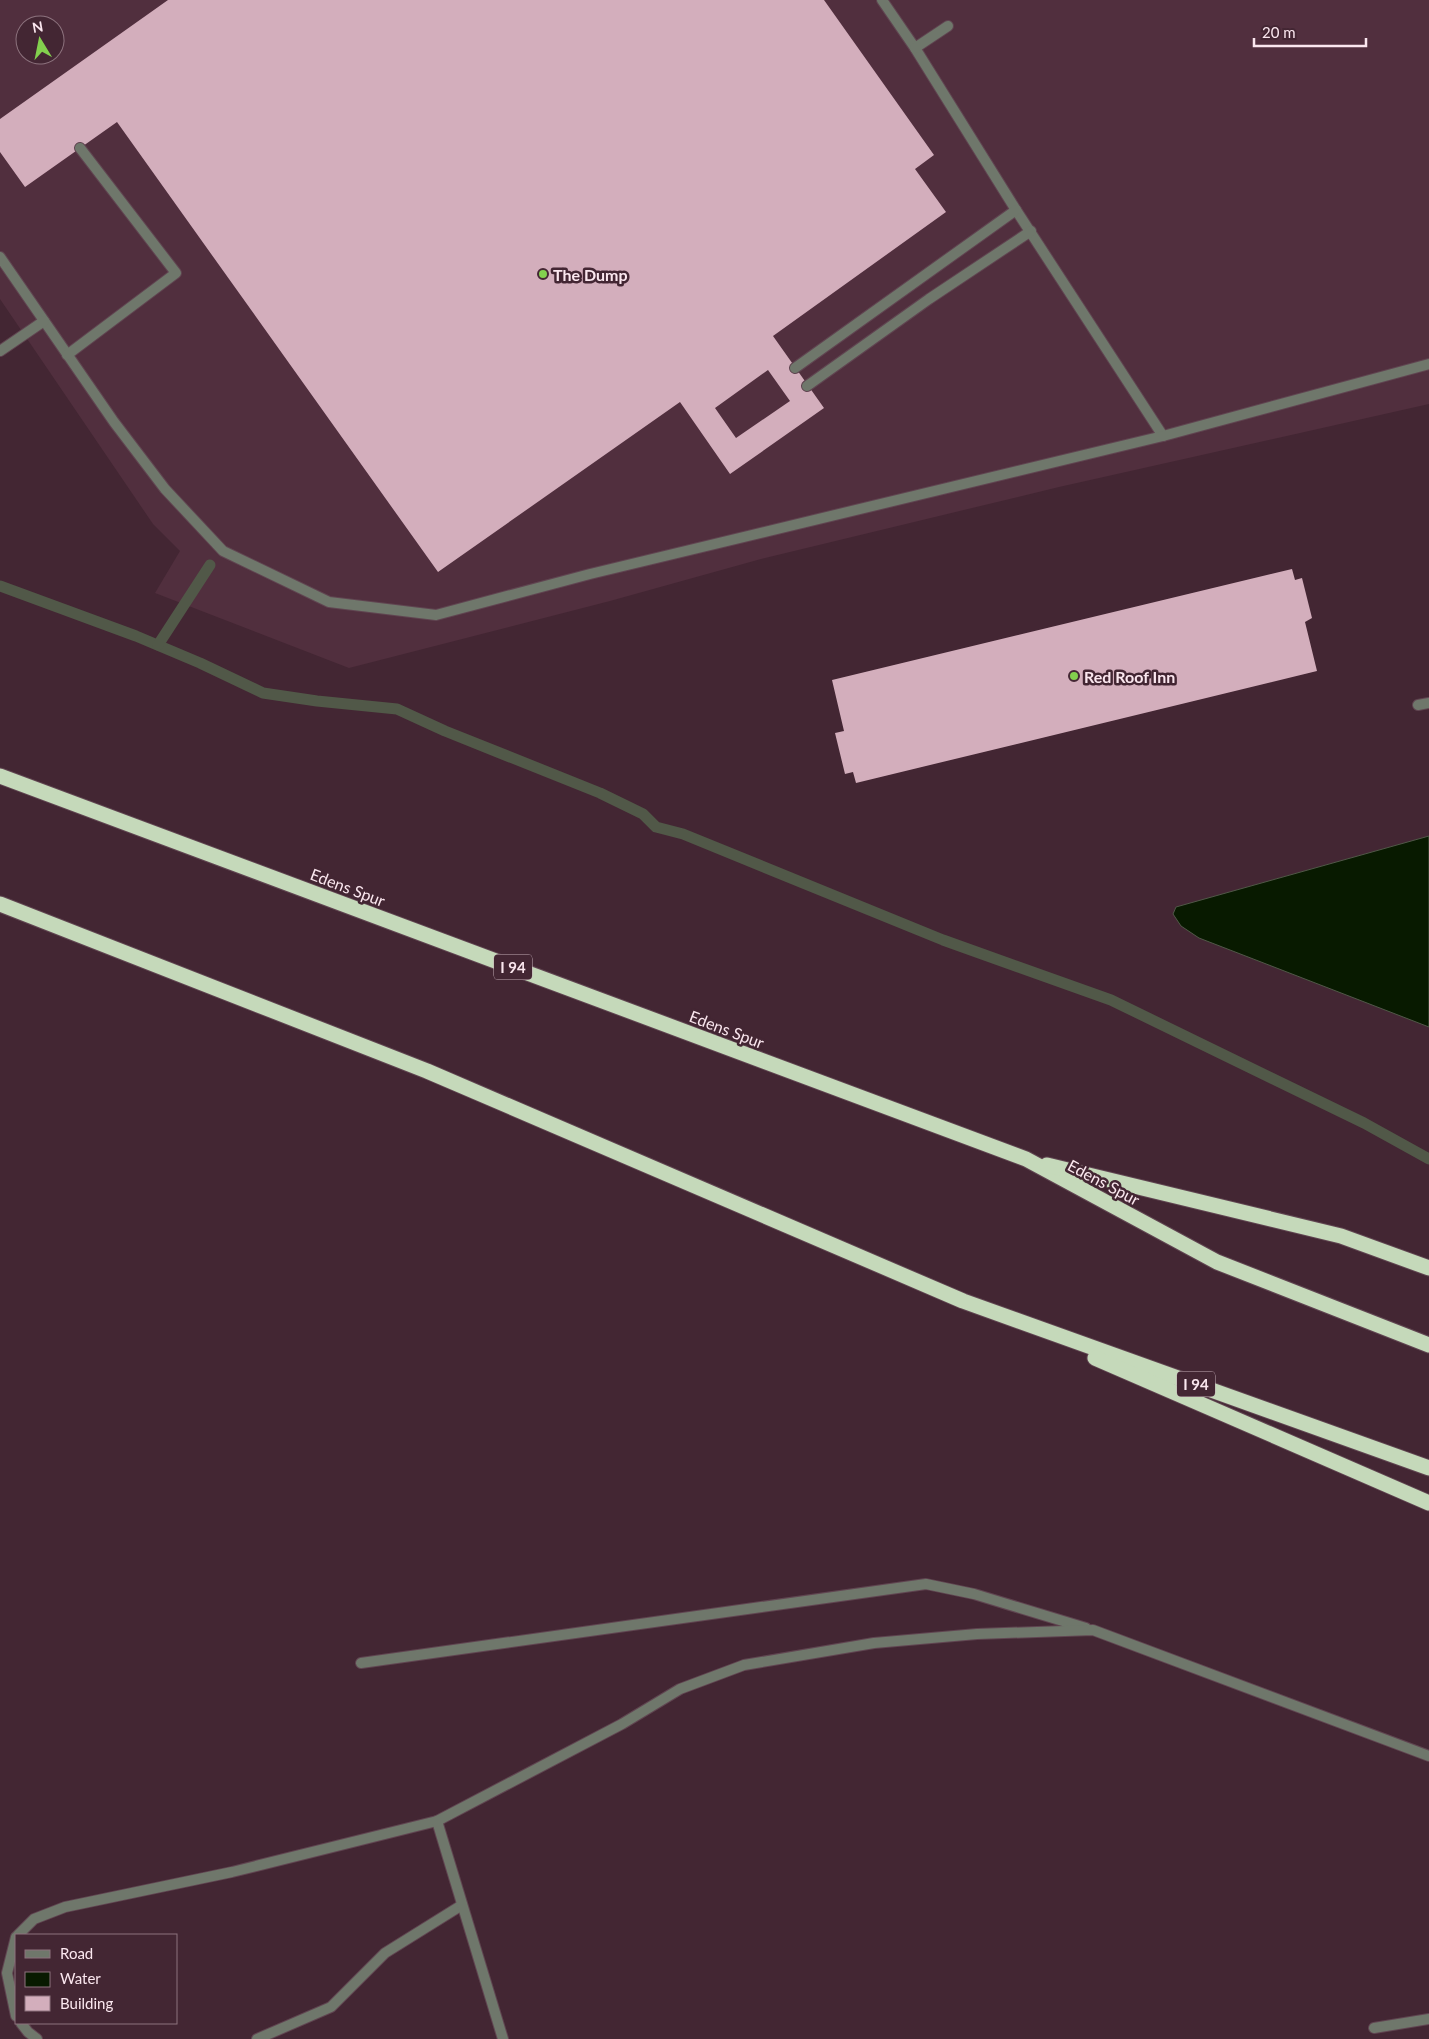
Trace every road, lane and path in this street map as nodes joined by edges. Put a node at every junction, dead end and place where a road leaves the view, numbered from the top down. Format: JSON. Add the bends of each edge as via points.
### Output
{"nodes":[{"id":1,"x":882,"y":0,"type":"edge"},
{"id":2,"x":948,"y":26,"type":"dead end"},
{"id":3,"x":915,"y":48,"type":"junction"},
{"id":4,"x":80,"y":148,"type":"dead end"},
{"id":5,"x":1016,"y":210,"type":"junction"},
{"id":6,"x":1031,"y":231,"type":"junction"},
{"id":7,"x":0,"y":257,"type":"edge"},
{"id":8,"x":44,"y":321,"type":"junction"},
{"id":9,"x":0,"y":351,"type":"edge"},
{"id":10,"x":67,"y":355,"type":"junction"},
{"id":11,"x":1429,"y":364,"type":"edge"},
{"id":12,"x":794,"y":368,"type":"dead end"},
{"id":13,"x":807,"y":386,"type":"dead end"},
{"id":14,"x":1163,"y":436,"type":"junction"},
{"id":15,"x":1429,"y":703,"type":"edge"},
{"id":16,"x":1418,"y":705,"type":"dead end"},
{"id":17,"x":0,"y":776,"type":"edge"},
{"id":18,"x":0,"y":904,"type":"edge"},
{"id":19,"x":1026,"y":1159,"type":"junction"},
{"id":20,"x":1429,"y":1268,"type":"edge"},
{"id":21,"x":963,"y":1301,"type":"junction"},
{"id":22,"x":1429,"y":1345,"type":"edge"},
{"id":23,"x":1429,"y":1468,"type":"edge"},
{"id":24,"x":1429,"y":1503,"type":"edge"},
{"id":25,"x":1093,"y":1630,"type":"junction"},
{"id":26,"x":361,"y":1663,"type":"dead end"},
{"id":27,"x":1429,"y":1756,"type":"edge"},
{"id":28,"x":436,"y":1821,"type":"junction"},
{"id":29,"x":462,"y":1905,"type":"junction"},
{"id":30,"x":19,"y":1934,"type":"edge"},
{"id":31,"x":15,"y":1943,"type":"edge"},
{"id":32,"x":15,"y":2011,"type":"edge"},
{"id":33,"x":1429,"y":2019,"type":"edge"},
{"id":34,"x":22,"y":2024,"type":"edge"},
{"id":35,"x":1374,"y":2028,"type":"dead end"},
{"id":36,"x":37,"y":2039,"type":"edge"},
{"id":37,"x":257,"y":2039,"type":"edge"},
{"id":38,"x":503,"y":2039,"type":"edge"}],
"edges":[{"from":1,"to":3,"type":"street"},
{"from":2,"to":3,"type":"street"},
{"from":3,"to":5,"type":"street"},
{"from":4,"to":10,"type":"street","via":[[176,273]]},
{"from":5,"to":6,"type":"street"},
{"from":5,"to":12,"type":"street"},
{"from":6,"to":13,"type":"street"},
{"from":6,"to":14,"type":"street"},
{"from":7,"to":8,"type":"street"},
{"from":8,"to":9,"type":"street"},
{"from":8,"to":10,"type":"street"},
{"from":10,"to":14,"type":"street","via":[[165,489],[222,551],[329,602],[436,615],[590,574]]},
{"from":11,"to":14,"type":"street"},
{"from":15,"to":16,"type":"street"},
{"from":17,"to":19,"type":"highway","name":"Edens Spur","number":"I 94"},
{"from":18,"to":21,"type":"highway","number":"I 94","via":[[427,1071]]},
{"from":19,"to":20,"type":"highway","via":[[1341,1236]]},
{"from":19,"to":22,"type":"highway","name":"Edens Spur","number":"I 94","via":[[1217,1262]]},
{"from":21,"to":23,"type":"highway","number":"I 94"},
{"from":21,"to":24,"type":"highway"},
{"from":25,"to":26,"type":"street","via":[[974,1594],[926,1584]]},
{"from":25,"to":27,"type":"street"},
{"from":25,"to":28,"type":"street","via":[[977,1634],[874,1643],[744,1665],[680,1689],[622,1724]]},
{"from":28,"to":29,"type":"street"},
{"from":28,"to":30,"type":"street","via":[[232,1872],[65,1907],[34,1919]]},
{"from":29,"to":37,"type":"street","via":[[384,1953],[331,2008]]},
{"from":29,"to":38,"type":"street"},
{"from":31,"to":32,"type":"street","via":[[7,1973]]},
{"from":33,"to":35,"type":"street"},
{"from":34,"to":36,"type":"street"}]}
